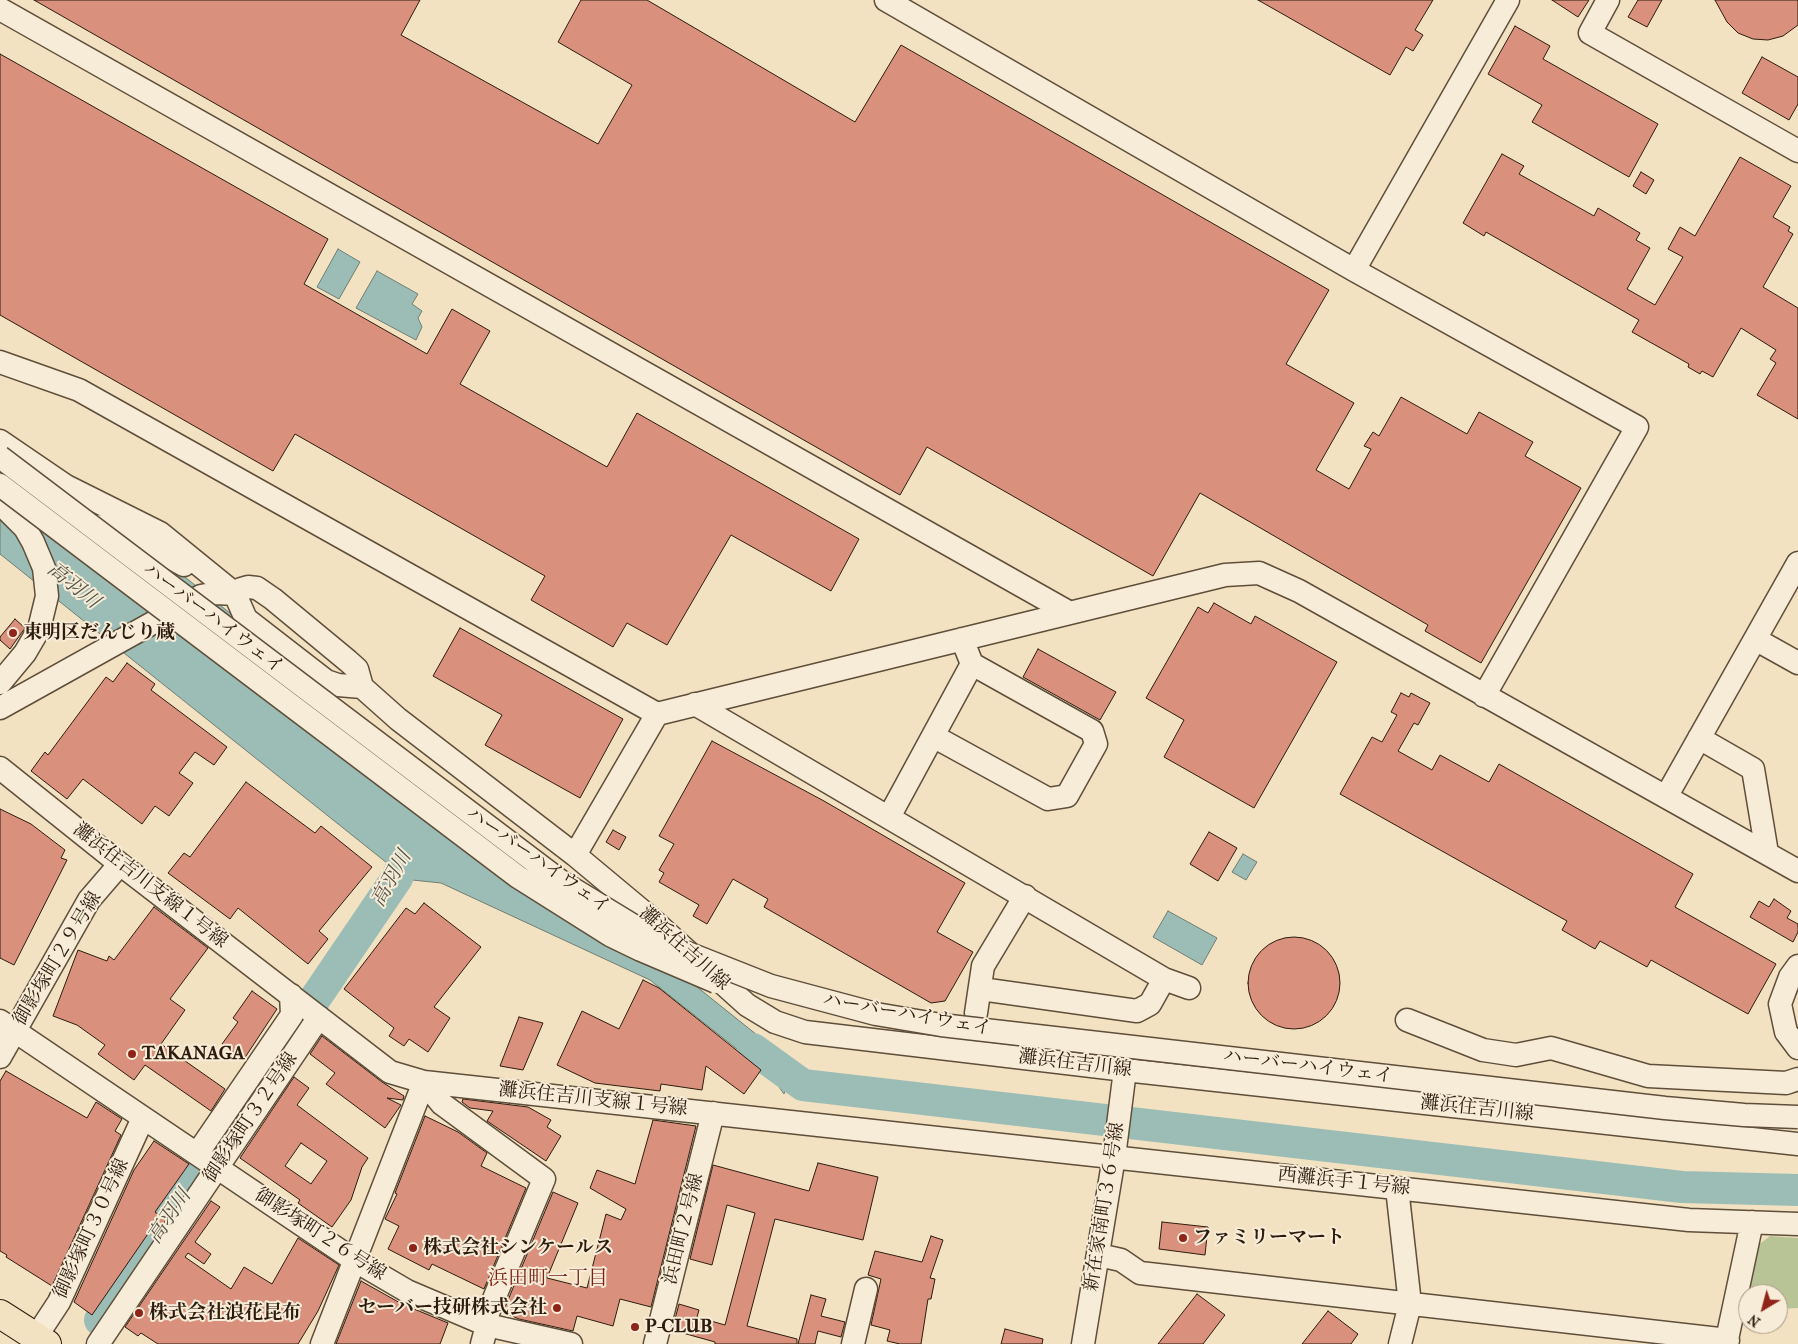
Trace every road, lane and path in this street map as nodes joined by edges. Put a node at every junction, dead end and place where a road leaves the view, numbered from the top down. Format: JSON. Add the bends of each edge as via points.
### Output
{"nodes":[{"id":1,"x":886,"y":0,"type":"edge"},
{"id":2,"x":1508,"y":0,"type":"edge"},
{"id":3,"x":1608,"y":0,"type":"edge"},
{"id":4,"x":0,"y":9,"type":"edge"},
{"id":5,"x":1798,"y":151,"type":"edge"},
{"id":6,"x":1354,"y":270,"type":"junction"},
{"id":7,"x":0,"y":362,"type":"edge"},
{"id":8,"x":0,"y":441,"type":"edge"},
{"id":9,"x":0,"y":458,"type":"edge"},
{"id":10,"x":0,"y":486,"type":"edge"},
{"id":11,"x":0,"y":490,"type":"edge"},
{"id":12,"x":0,"y":503,"type":"edge"},
{"id":13,"x":1798,"y":563,"type":"edge"},
{"id":14,"x":235,"y":594,"type":"junction"},
{"id":15,"x":1070,"y":613,"type":"junction"},
{"id":16,"x":962,"y":639,"type":"junction"},
{"id":17,"x":1755,"y":639,"type":"junction"},
{"id":18,"x":1798,"y":663,"type":"edge"},
{"id":19,"x":972,"y":664,"type":"junction"},
{"id":20,"x":0,"y":684,"type":"edge"},
{"id":21,"x":362,"y":687,"type":"junction"},
{"id":22,"x":1484,"y":696,"type":"junction"},
{"id":23,"x":695,"y":704,"type":"junction"},
{"id":24,"x":0,"y":708,"type":"edge"},
{"id":25,"x":657,"y":714,"type":"junction"},
{"id":26,"x":933,"y":736,"type":"junction"},
{"id":27,"x":1699,"y":738,"type":"junction"},
{"id":28,"x":0,"y":768,"type":"edge"},
{"id":29,"x":1666,"y":797,"type":"junction"},
{"id":30,"x":890,"y":817,"type":"junction"},
{"id":31,"x":1767,"y":853,"type":"junction"},
{"id":32,"x":575,"y":855,"type":"junction"},
{"id":33,"x":120,"y":864,"type":"junction"},
{"id":34,"x":1798,"y":870,"type":"edge"},
{"id":35,"x":1025,"y":896,"type":"junction"},
{"id":36,"x":1798,"y":966,"type":"edge"},
{"id":37,"x":1164,"y":979,"type":"junction"},
{"id":38,"x":1189,"y":988,"type":"dead end"},
{"id":39,"x":980,"y":989,"type":"junction"},
{"id":40,"x":307,"y":1007,"type":"junction"},
{"id":41,"x":976,"y":1013,"type":"dead end"},
{"id":42,"x":1407,"y":1020,"type":"dead end"},
{"id":43,"x":7,"y":1026,"type":"edge"},
{"id":44,"x":1798,"y":1048,"type":"edge"},
{"id":45,"x":0,"y":1057,"type":"edge"},
{"id":46,"x":1125,"y":1070,"type":"junction"},
{"id":47,"x":1798,"y":1079,"type":"edge"},
{"id":48,"x":424,"y":1082,"type":"junction"},
{"id":49,"x":713,"y":1113,"type":"junction"},
{"id":50,"x":1798,"y":1117,"type":"edge"},
{"id":51,"x":143,"y":1118,"type":"junction"},
{"id":52,"x":1798,"y":1127,"type":"edge"},
{"id":53,"x":891,"y":1132,"type":"joint"},
{"id":54,"x":1798,"y":1144,"type":"edge"},
{"id":55,"x":1114,"y":1157,"type":"junction"},
{"id":56,"x":206,"y":1160,"type":"junction"},
{"id":57,"x":1397,"y":1188,"type":"junction"},
{"id":58,"x":1752,"y":1222,"type":"junction"},
{"id":59,"x":1798,"y":1224,"type":"edge"},
{"id":60,"x":1099,"y":1255,"type":"junction"},
{"id":61,"x":354,"y":1260,"type":"junction"},
{"id":62,"x":866,"y":1289,"type":"dead end"},
{"id":63,"x":1410,"y":1304,"type":"junction"},
{"id":64,"x":0,"y":1314,"type":"edge"},
{"id":65,"x":0,"y":1324,"type":"edge"},
{"id":66,"x":485,"y":1335,"type":"edge"},
{"id":67,"x":38,"y":1342,"type":"edge"},
{"id":68,"x":1727,"y":1342,"type":"edge"},
{"id":69,"x":98,"y":1344,"type":"edge"},
{"id":70,"x":322,"y":1344,"type":"edge"},
{"id":71,"x":570,"y":1344,"type":"edge"},
{"id":72,"x":655,"y":1344,"type":"edge"},
{"id":73,"x":853,"y":1344,"type":"edge"},
{"id":74,"x":1083,"y":1344,"type":"edge"},
{"id":75,"x":1400,"y":1344,"type":"edge"}],
"edges":[{"from":1,"to":6,"type":"street"},
{"from":2,"to":6,"type":"street"},
{"from":3,"to":5,"type":"street","via":[[1590,34]]},
{"from":4,"to":15,"type":"street"},
{"from":6,"to":22,"type":"street","via":[[1637,427]]},
{"from":7,"to":25,"type":"street","via":[[79,390]]},
{"from":8,"to":14,"type":"street","via":[[45,474],[160,533]]},
{"from":9,"to":50,"type":"street","name":"ハーバーハイウェイ","bridge":true,"via":[[563,883],[680,950],[763,984],[821,1001],[941,1025],[1665,1108]]},
{"from":10,"to":52,"type":"street","name":"ハーバーハイウェイ","bridge":true,"via":[[518,878],[610,935],[717,982],[797,1007],[941,1036],[1670,1119]]},
{"from":11,"to":14,"type":"street","bridge":true,"via":[[151,547]]},
{"from":12,"to":20,"type":"street","via":[[25,528],[36,548],[46,582],[45,609],[39,629]]},
{"from":13,"to":17,"type":"street"},
{"from":14,"to":21,"type":"street","via":[[246,619],[302,664],[338,685]]},
{"from":14,"to":21,"type":"street","via":[[241,588],[257,588],[273,599],[357,669]]},
{"from":14,"to":24,"type":"street","bridge":true,"via":[[217,592],[201,596]]},
{"from":15,"to":16,"type":"street"},
{"from":15,"to":22,"type":"street","via":[[1225,575],[1259,574],[1299,592]]},
{"from":16,"to":19,"type":"street"},
{"from":16,"to":23,"type":"street"},
{"from":17,"to":18,"type":"street"},
{"from":17,"to":27,"type":"street"},
{"from":19,"to":26,"type":"street"},
{"from":19,"to":26,"type":"street","via":[[1092,731],[1096,744],[1067,796],[1048,799]]},
{"from":21,"to":32,"type":"street","name":"灘浜住吉川線","via":[[398,719]]},
{"from":22,"to":29,"type":"street"},
{"from":23,"to":25,"type":"street"},
{"from":23,"to":30,"type":"street"},
{"from":25,"to":32,"type":"street"},
{"from":26,"to":30,"type":"street"},
{"from":27,"to":29,"type":"street"},
{"from":27,"to":31,"type":"street","via":[[1753,769]]},
{"from":28,"to":33,"type":"street","name":"灘浜住吉川支線１号線"},
{"from":29,"to":31,"type":"street"},
{"from":30,"to":35,"type":"street"},
{"from":31,"to":34,"type":"street"},
{"from":32,"to":46,"type":"street","name":"灘浜住吉川線","via":[[747,1005],[775,1022],[805,1032]]},
{"from":33,"to":40,"type":"street","name":"灘浜住吉川支線１号線"},
{"from":33,"to":43,"type":"street","name":"御影塚町２９号線","via":[[89,900]]},
{"from":35,"to":37,"type":"street"},
{"from":35,"to":39,"type":"street","via":[[982,966]]},
{"from":36,"to":44,"type":"street","via":[[1790,976],[1780,1004],[1786,1032]]},
{"from":37,"to":38,"type":"street"},
{"from":37,"to":39,"type":"street","via":[[1150,1004],[1137,1011]]},
{"from":39,"to":41,"type":"street"},
{"from":40,"to":48,"type":"street","name":"灘浜住吉川支線１号線","via":[[390,1072]]},
{"from":40,"to":56,"type":"street","name":"御影塚町３２号線"},
{"from":40,"to":56,"type":"street","via":[[292,1016]]},
{"from":42,"to":47,"type":"street","via":[[1483,1050],[1516,1055],[1551,1048],[1648,1076],[1786,1083]]},
{"from":43,"to":45,"type":"street","name":"御影塚町２９号線"},
{"from":43,"to":51,"type":"street","name":"御影塚町２６号線"},
{"from":46,"to":54,"type":"street","name":"灘浜住吉川線"},
{"from":46,"to":55,"type":"street","name":"新在家南町３６号線"},
{"from":48,"to":49,"type":"street","name":"灘浜住吉川支線１号線"},
{"from":48,"to":61,"type":"street"},
{"from":48,"to":66,"type":"street","via":[[442,1104],[544,1180],[488,1313]]},
{"from":49,"to":53,"type":"street","name":"灘浜住吉川支線１号線"},
{"from":49,"to":72,"type":"street","name":"浜田町２号線"},
{"from":51,"to":56,"type":"street","name":"御影塚町２６号線"},
{"from":51,"to":67,"type":"street","name":"御影塚町３０号線"},
{"from":53,"to":55,"type":"street","name":"西灘浜手１号線"},
{"from":55,"to":57,"type":"street","name":"西灘浜手１号線"},
{"from":55,"to":60,"type":"street","name":"新在家南町３６号線"},
{"from":56,"to":61,"type":"street","name":"御影塚町２６号線"},
{"from":56,"to":69,"type":"street","name":"御影塚町３２号線"},
{"from":57,"to":58,"type":"street","name":"西灘浜手１号線","via":[[1689,1220]]},
{"from":57,"to":63,"type":"street"},
{"from":58,"to":59,"type":"street","name":"西灘浜手１号線"},
{"from":58,"to":68,"type":"street"},
{"from":60,"to":63,"type":"street","via":[[1121,1260],[1140,1273]]},
{"from":60,"to":74,"type":"street","name":"新在家南町３６号線"},
{"from":61,"to":66,"type":"street","name":"御影塚町２６号線"},
{"from":61,"to":70,"type":"street"},
{"from":62,"to":73,"type":"street"},
{"from":63,"to":68,"type":"street"},
{"from":63,"to":75,"type":"street"},
{"from":64,"to":67,"type":"highway"},
{"from":65,"to":67,"type":"highway"},
{"from":66,"to":71,"type":"street","name":"御影塚町２６号線"}]}
